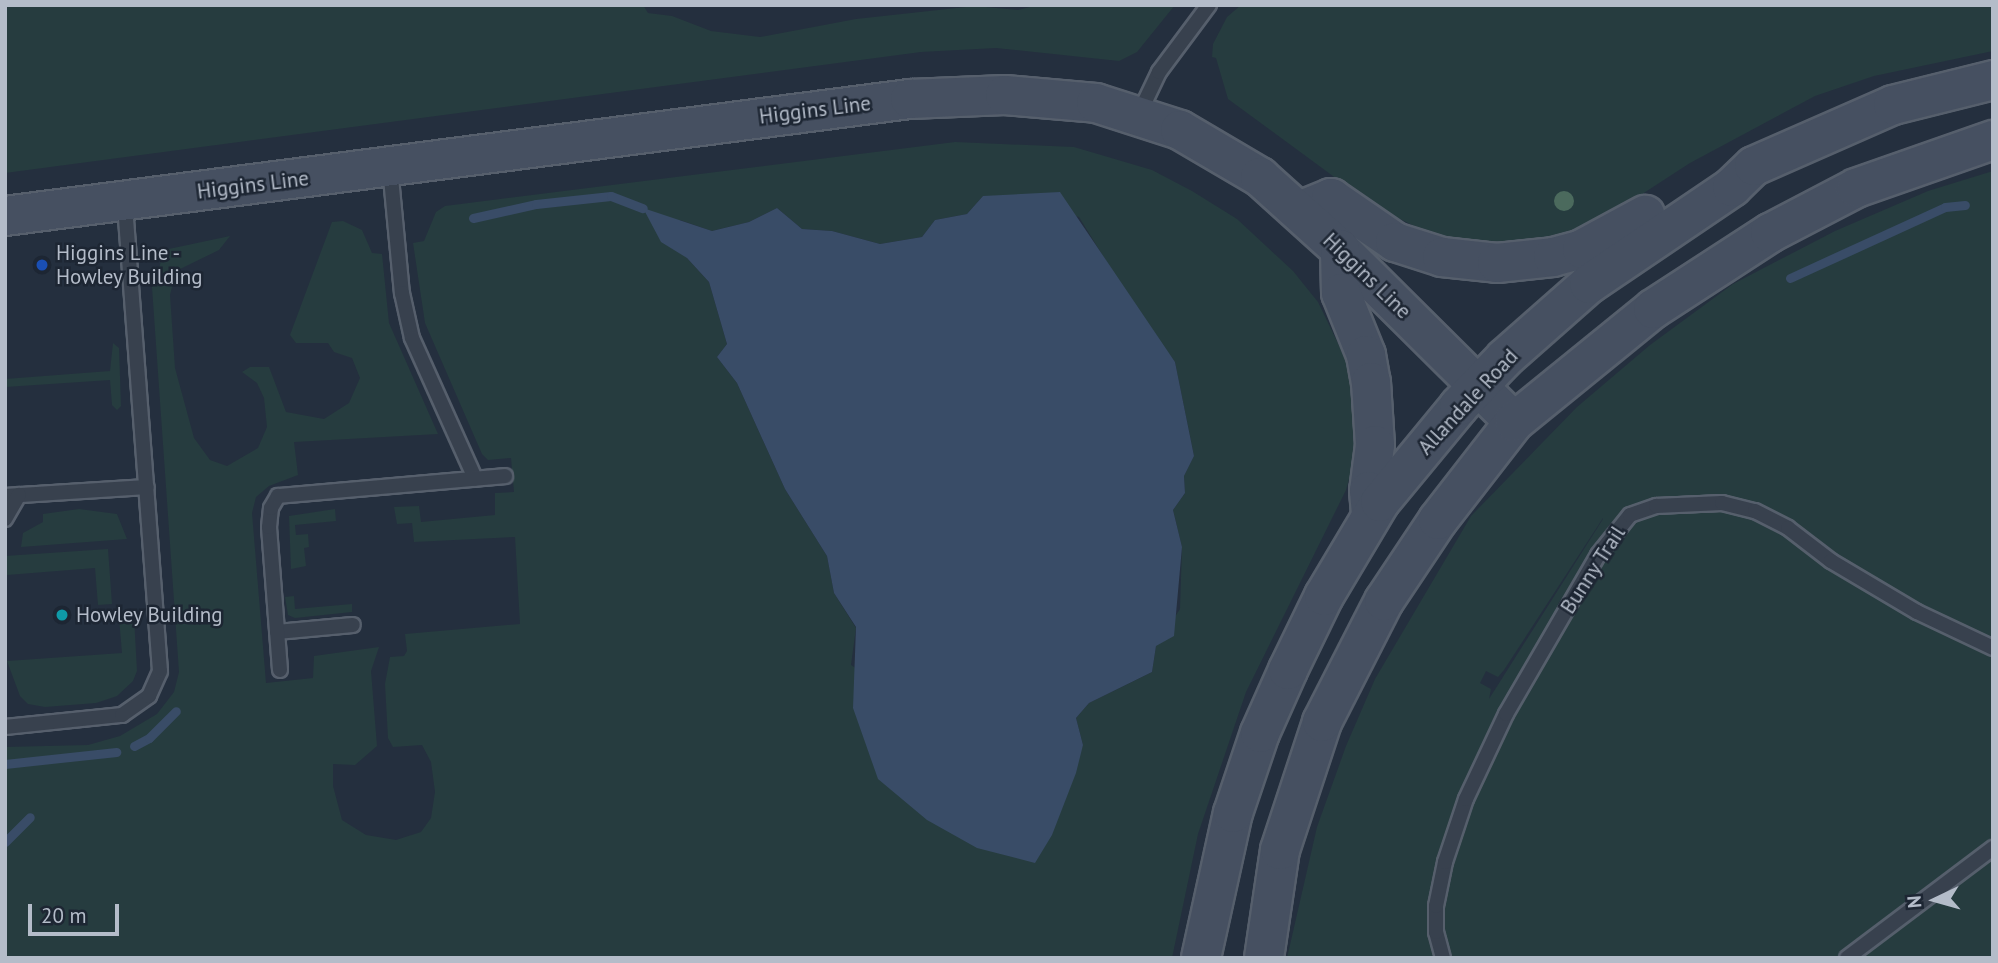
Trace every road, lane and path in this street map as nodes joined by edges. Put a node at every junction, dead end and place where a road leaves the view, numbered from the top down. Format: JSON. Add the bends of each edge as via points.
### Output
{"nodes":[{"id":1,"x":1209,"y":5,"type":"edge"},
{"id":2,"x":1993,"y":80,"type":"edge"},
{"id":3,"x":1139,"y":114,"type":"junction"},
{"id":4,"x":1993,"y":140,"type":"edge"},
{"id":5,"x":1754,"y":166,"type":"junction"},
{"id":6,"x":390,"y":167,"type":"junction"},
{"id":7,"x":125,"y":201,"type":"junction"},
{"id":8,"x":1299,"y":211,"type":"junction"},
{"id":9,"x":5,"y":216,"type":"edge"},
{"id":10,"x":1340,"y":249,"type":"junction"},
{"id":11,"x":1477,"y":386,"type":"junction"},
{"id":12,"x":1514,"y":422,"type":"junction"},
{"id":13,"x":505,"y":476,"type":"dead end"},
{"id":14,"x":475,"y":478,"type":"junction"},
{"id":15,"x":148,"y":487,"type":"junction"},
{"id":16,"x":12,"y":496,"type":"edge"},
{"id":17,"x":1371,"y":516,"type":"junction"},
{"id":18,"x":5,"y":519,"type":"edge"},
{"id":19,"x":354,"y":625,"type":"dead end"},
{"id":20,"x":277,"y":632,"type":"junction"},
{"id":21,"x":1993,"y":648,"type":"edge"},
{"id":22,"x":280,"y":670,"type":"dead end"},
{"id":23,"x":5,"y":727,"type":"edge"},
{"id":24,"x":1993,"y":848,"type":"edge"},
{"id":25,"x":1201,"y":958,"type":"edge"},
{"id":26,"x":1264,"y":958,"type":"edge"},
{"id":27,"x":1443,"y":958,"type":"edge"},
{"id":28,"x":1847,"y":958,"type":"edge"}],
"edges":[{"from":1,"to":3,"type":"lane","via":[[1163,65]]},
{"from":2,"to":5,"type":"main road","name":"Allandale Road","via":[[1893,105]]},
{"from":3,"to":6,"type":"main road","name":"Higgins Line","via":[[1096,103],[1005,95],[910,99]]},
{"from":3,"to":8,"type":"main road","name":"Higgins Line","via":[[1236,160]]},
{"from":4,"to":12,"type":"main road","via":[[1856,188],[1770,233],[1653,309]]},
{"from":5,"to":8,"type":"main road","via":[[1730,162],[1605,239],[1553,257],[1524,260],[1468,262],[1418,250],[1374,230],[1331,198]]},
{"from":5,"to":11,"type":"main road","name":"Allandale Road","via":[[1732,187],[1589,284]]},
{"from":6,"to":7,"type":"main road","name":"Higgins Line"},
{"from":6,"to":14,"type":"lane","via":[[402,293],[412,338]]},
{"from":7,"to":9,"type":"main road","name":"Higgins Line"},
{"from":7,"to":15,"type":"lane"},
{"from":8,"to":10,"type":"main road","name":"Higgins Line"},
{"from":10,"to":11,"type":"main road","name":"Higgins Line"},
{"from":10,"to":17,"type":"main road","via":[[1341,293],[1366,355],[1371,382],[1375,445]]},
{"from":11,"to":12,"type":"main road","name":"Higgins Line"},
{"from":11,"to":17,"type":"main road","name":"Allandale Road"},
{"from":12,"to":26,"type":"main road","via":[[1438,520],[1384,601],[1322,722],[1280,850]]},
{"from":13,"to":14,"type":"lane"},
{"from":14,"to":20,"type":"lane","via":[[278,496],[269,527]]},
{"from":15,"to":16,"type":"lane"},
{"from":15,"to":23,"type":"lane","via":[[160,671],[149,696],[122,715]]},
{"from":16,"to":18,"type":"lane"},
{"from":17,"to":25,"type":"main road","name":"Allandale Road","via":[[1324,596],[1260,733],[1233,813]]},
{"from":19,"to":20,"type":"lane"},
{"from":20,"to":22,"type":"lane"},
{"from":21,"to":27,"type":"lane","name":"Bunny Trail","via":[[1917,611],[1831,561],[1788,528],[1755,512],[1722,503],[1656,506],[1630,515],[1598,555],[1506,714],[1466,799],[1436,906]]},
{"from":24,"to":28,"type":"lane"}]}
